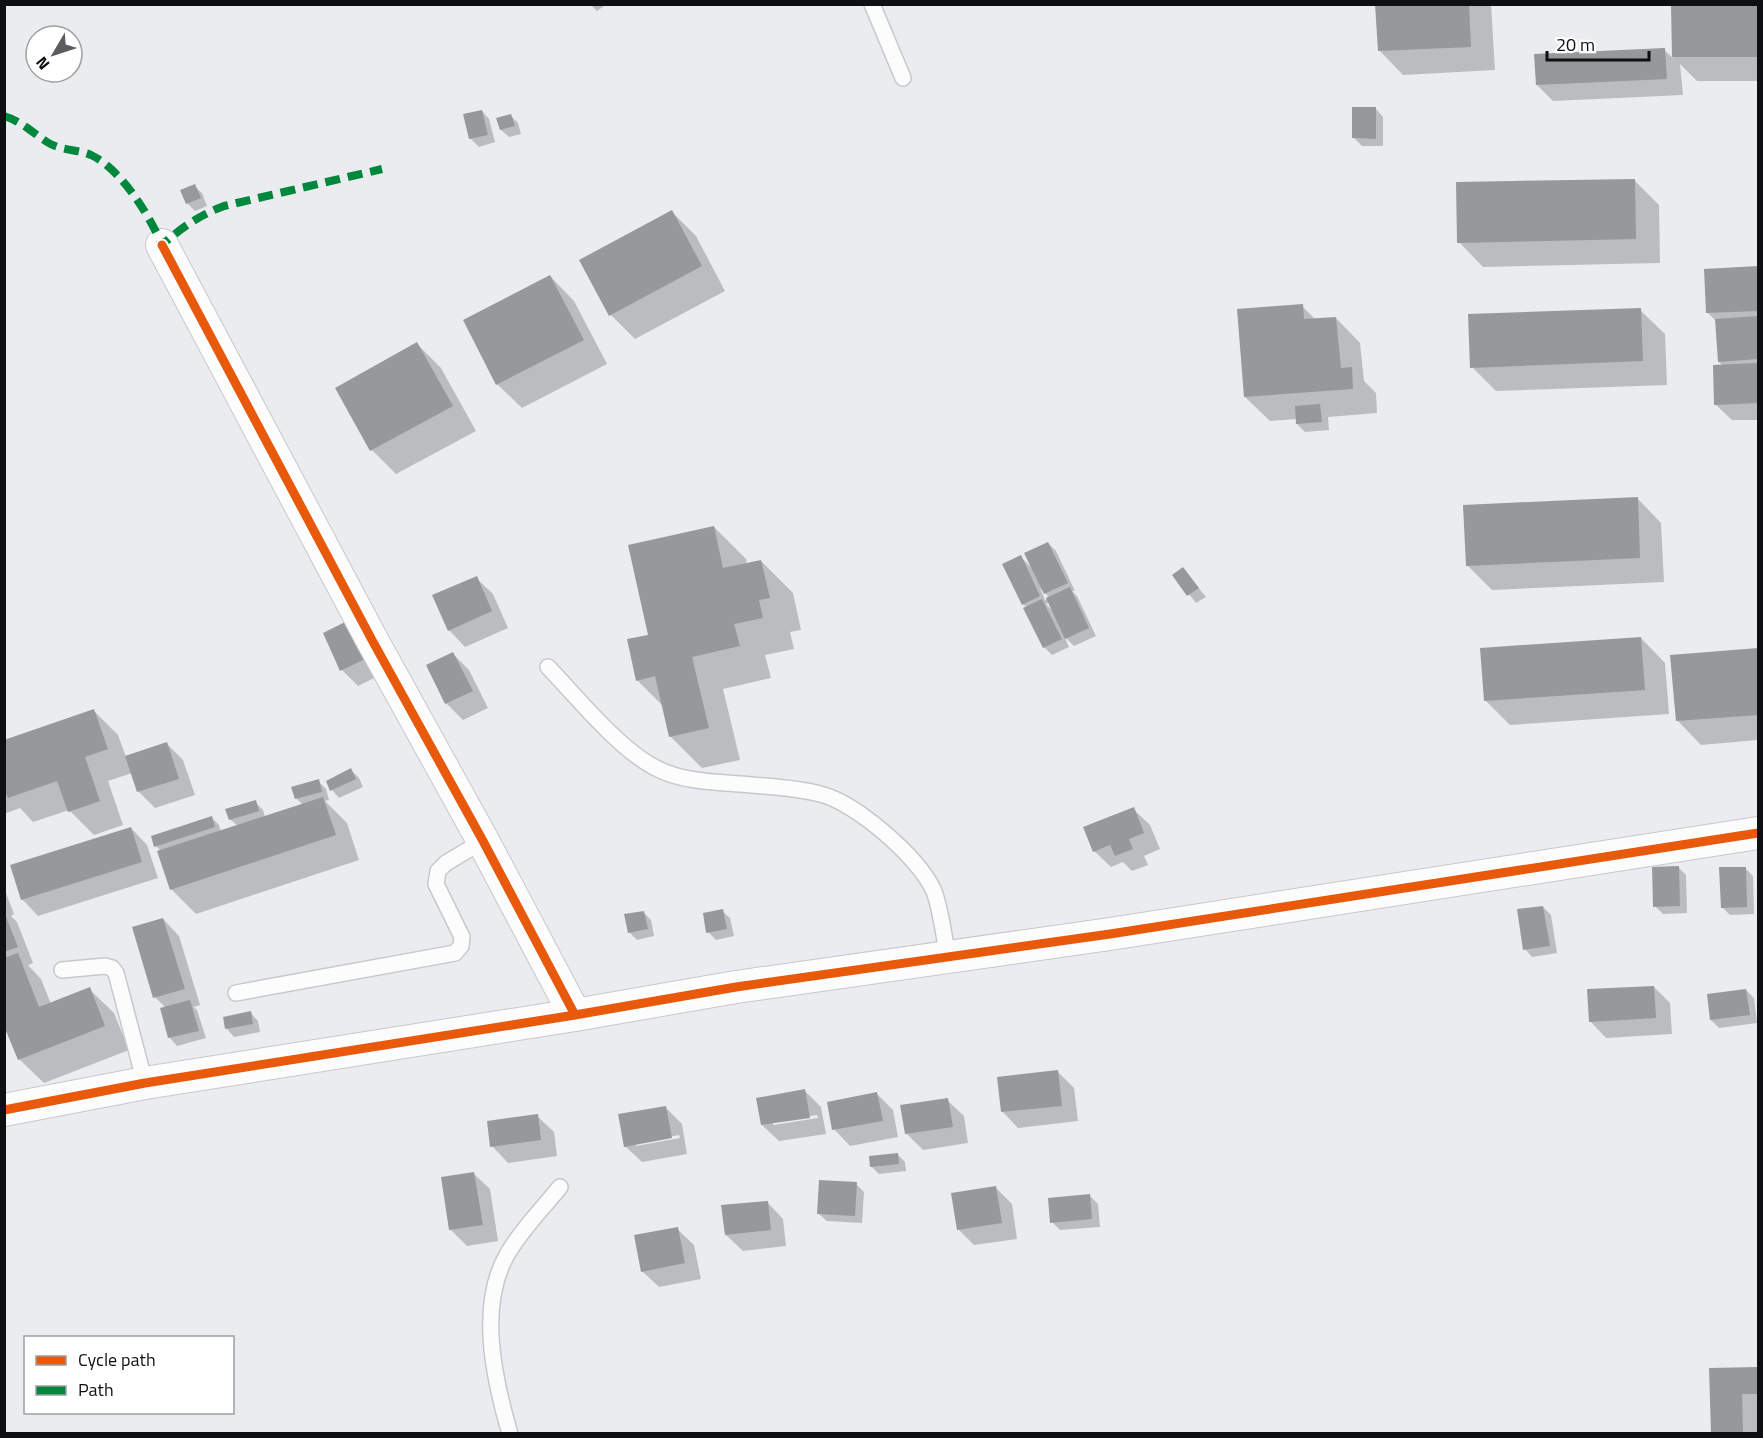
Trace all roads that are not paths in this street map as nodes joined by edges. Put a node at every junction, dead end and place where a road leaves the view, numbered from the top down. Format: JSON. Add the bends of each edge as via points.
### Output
{"nodes":[{"id":1,"x":872,"y":4,"type":"edge"},
{"id":2,"x":903,"y":78,"type":"dead end"},
{"id":3,"x":162,"y":244,"type":"dead end"},
{"id":4,"x":548,"y":667,"type":"dead end"},
{"id":5,"x":1758,"y":833,"type":"edge"},
{"id":6,"x":483,"y":841,"type":"junction"},
{"id":7,"x":948,"y":956,"type":"junction"},
{"id":8,"x":62,"y":970,"type":"dead end"},
{"id":9,"x":236,"y":993,"type":"dead end"},
{"id":10,"x":575,"y":1015,"type":"junction"},
{"id":11,"x":145,"y":1083,"type":"junction"},
{"id":12,"x":4,"y":1110,"type":"edge"},
{"id":13,"x":560,"y":1187,"type":"dead end"},
{"id":14,"x":510,"y":1434,"type":"edge"}],
"edges":[{"from":1,"to":2,"type":"lane"},
{"from":3,"to":6,"type":"street","via":[[366,631]]},
{"from":4,"to":7,"type":"lane","via":[[613,735],[655,768],[704,781],[821,794],[847,805],[890,838],[917,866],[933,890]]},
{"from":5,"to":7,"type":"street"},
{"from":6,"to":9,"type":"lane","via":[[446,862],[438,871],[436,884],[462,937],[455,953]]},
{"from":6,"to":10,"type":"street"},
{"from":7,"to":10,"type":"street"},
{"from":8,"to":11,"type":"lane","via":[[105,966],[116,973]]},
{"from":10,"to":11,"type":"street"},
{"from":11,"to":12,"type":"street"},
{"from":13,"to":14,"type":"lane","via":[[508,1253],[497,1278],[491,1338],[493,1365]]}]}
